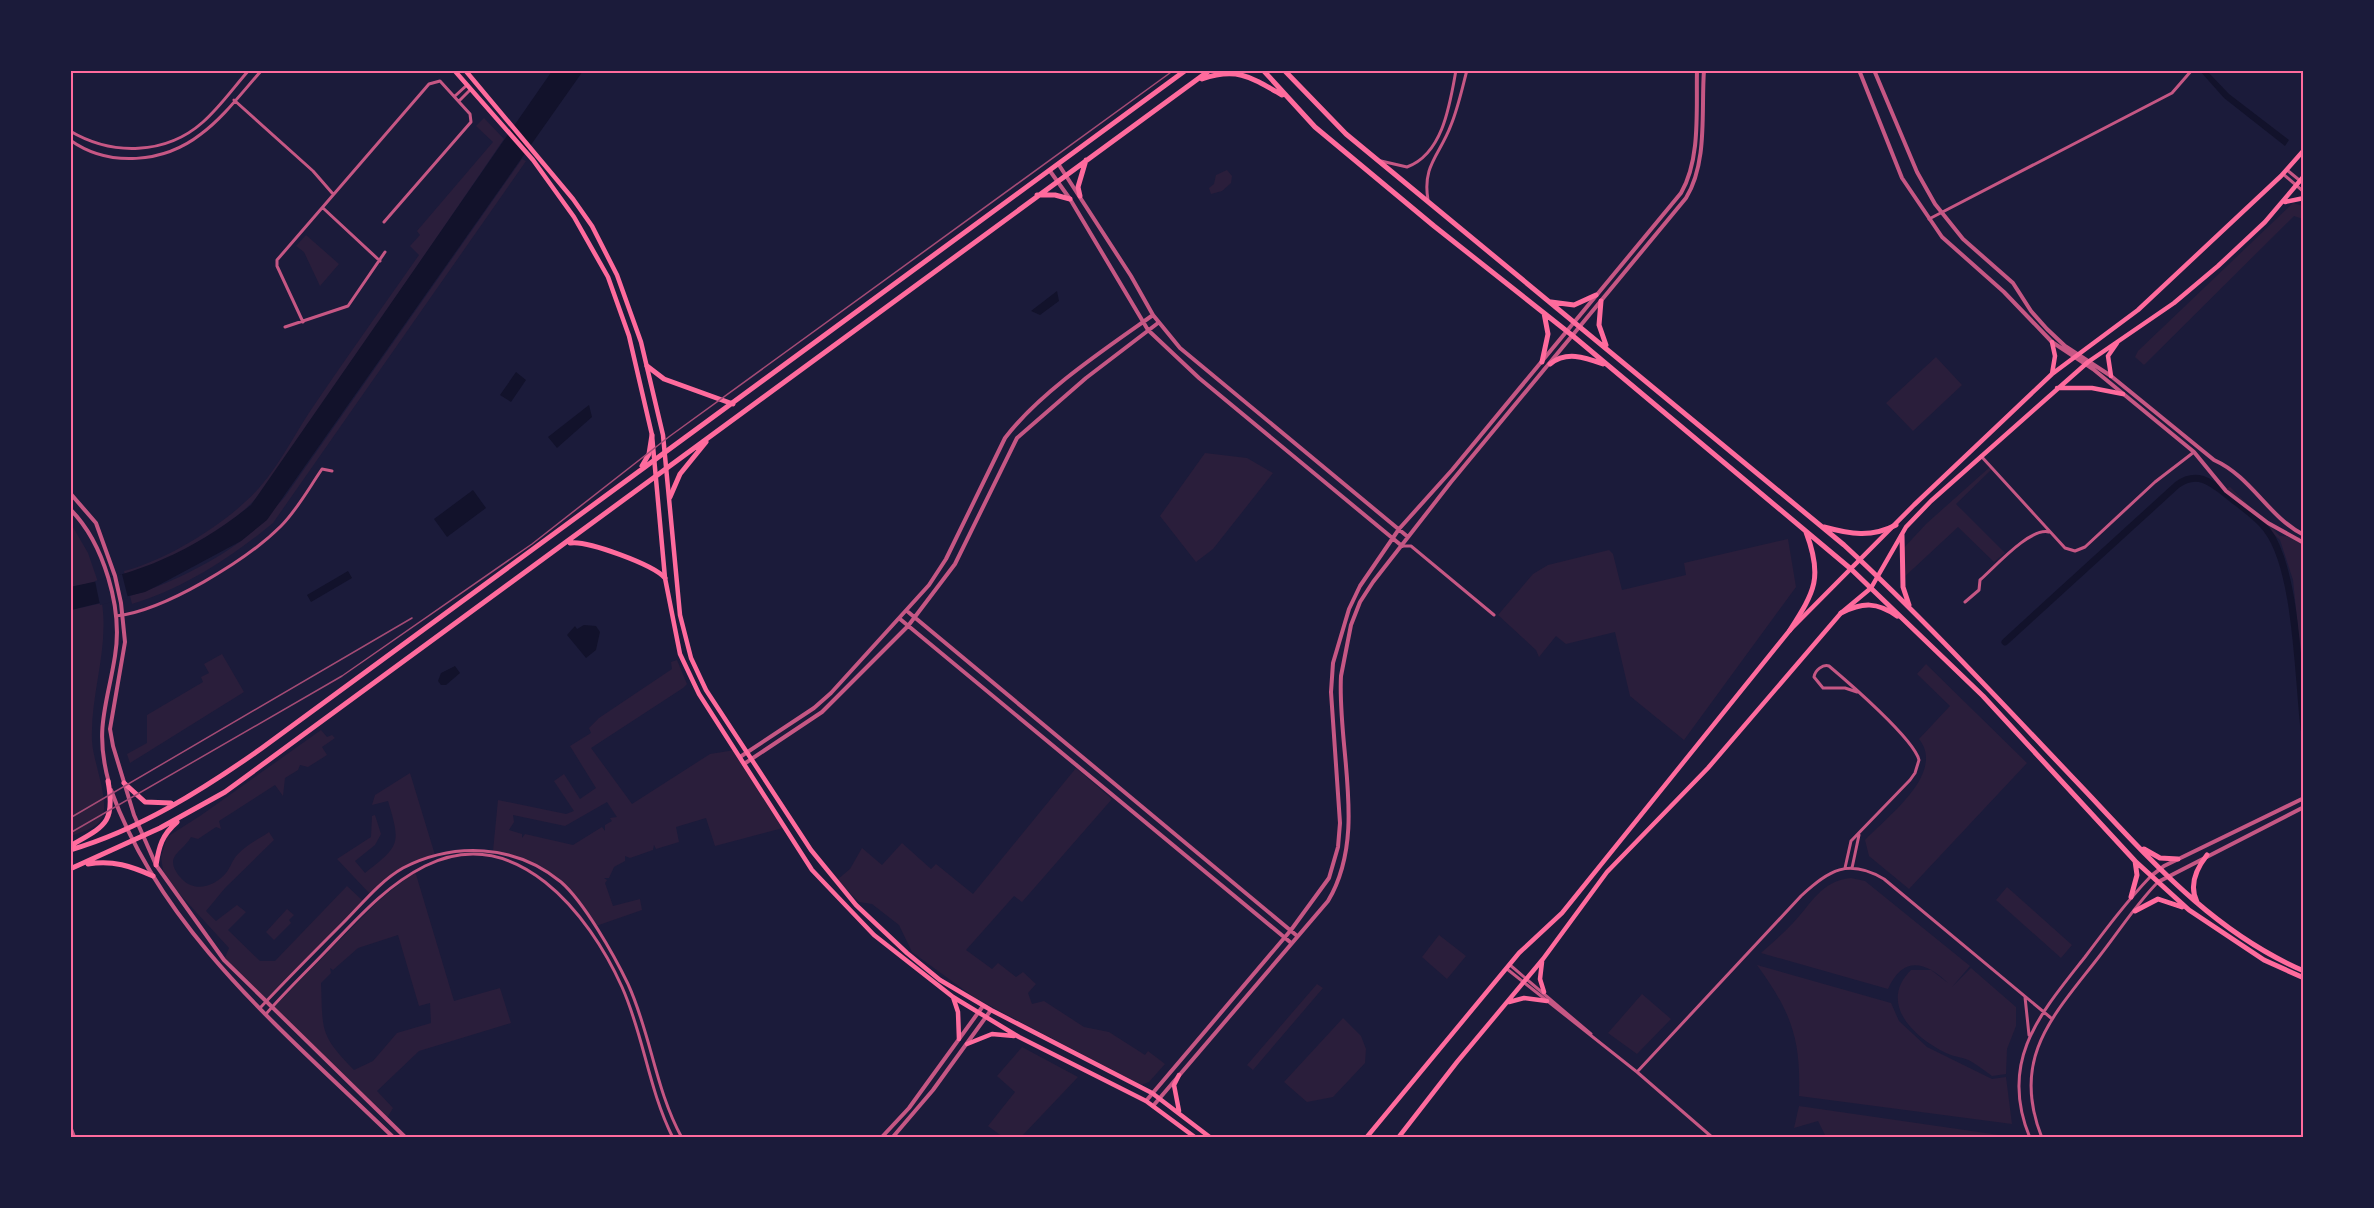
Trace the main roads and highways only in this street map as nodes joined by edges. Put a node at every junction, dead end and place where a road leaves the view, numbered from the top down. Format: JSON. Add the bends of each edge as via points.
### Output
{"nodes":[{"id":1,"x":453,"y":70,"type":"edge"},
{"id":2,"x":465,"y":70,"type":"edge"},
{"id":3,"x":1186,"y":70,"type":"edge"},
{"id":4,"x":1210,"y":70,"type":"edge"},
{"id":5,"x":1263,"y":70,"type":"edge"},
{"id":6,"x":1284,"y":70,"type":"edge"},
{"id":7,"x":1194,"y":82,"type":"junction"},
{"id":8,"x":1289,"y":99,"type":"junction"},
{"id":9,"x":2304,"y":150,"type":"edge"},
{"id":10,"x":1086,"y":160,"type":"junction"},
{"id":11,"x":2301,"y":181,"type":"edge"},
{"id":12,"x":1037,"y":195,"type":"junction"},
{"id":13,"x":1080,"y":196,"type":"road end"},
{"id":14,"x":2304,"y":198,"type":"edge"},
{"id":15,"x":1070,"y":199,"type":"road end"},
{"id":16,"x":2282,"y":203,"type":"junction"},
{"id":17,"x":1596,"y":295,"type":"road end"},
{"id":18,"x":1600,"y":301,"type":"road end"},
{"id":19,"x":1550,"y":302,"type":"junction"},
{"id":20,"x":1544,"y":313,"type":"junction"},
{"id":21,"x":2120,"y":338,"type":"junction"},
{"id":22,"x":2052,"y":342,"type":"road end"},
{"id":23,"x":1609,"y":349,"type":"junction"},
{"id":24,"x":1542,"y":362,"type":"road end"},
{"id":25,"x":1550,"y":364,"type":"road end"},
{"id":26,"x":647,"y":366,"type":"junction"},
{"id":27,"x":1607,"y":366,"type":"junction"},
{"id":28,"x":2052,"y":374,"type":"junction"},
{"id":29,"x":2111,"y":375,"type":"road end"},
{"id":30,"x":2057,"y":388,"type":"junction"},
{"id":31,"x":2123,"y":394,"type":"road end"},
{"id":32,"x":734,"y":404,"type":"junction"},
{"id":33,"x":652,"y":435,"type":"junction"},
{"id":34,"x":709,"y":438,"type":"junction"},
{"id":35,"x":665,"y":452,"type":"junction"},
{"id":36,"x":656,"y":459,"type":"junction"},
{"id":37,"x":667,"y":468,"type":"junction"},
{"id":38,"x":637,"y":472,"type":"junction"},
{"id":39,"x":657,"y":476,"type":"junction"},
{"id":40,"x":670,"y":497,"type":"junction"},
{"id":41,"x":1896,"y":525,"type":"junction"},
{"id":42,"x":1819,"y":526,"type":"junction"},
{"id":43,"x":1806,"y":532,"type":"junction"},
{"id":44,"x":1902,"y":536,"type":"junction"},
{"id":45,"x":566,"y":544,"type":"junction"},
{"id":46,"x":1859,"y":560,"type":"junction"},
{"id":47,"x":1851,"y":569,"type":"junction"},
{"id":48,"x":1877,"y":577,"type":"junction"},
{"id":49,"x":665,"y":578,"type":"junction"},
{"id":50,"x":1870,"y":588,"type":"junction"},
{"id":51,"x":1909,"y":607,"type":"junction"},
{"id":52,"x":1841,"y":613,"type":"junction"},
{"id":53,"x":1911,"y":626,"type":"junction"},
{"id":54,"x":1790,"y":630,"type":"junction"},
{"id":55,"x":703,"y":684,"type":"junction"},
{"id":56,"x":696,"y":688,"type":"junction"},
{"id":57,"x":108,"y":781,"type":"road end"},
{"id":58,"x":2077,"y":782,"type":"junction"},
{"id":59,"x":124,"y":783,"type":"road end"},
{"id":60,"x":2074,"y":793,"type":"junction"},
{"id":61,"x":176,"y":803,"type":"junction"},
{"id":62,"x":182,"y":817,"type":"junction"},
{"id":63,"x":2133,"y":841,"type":"junction"},
{"id":64,"x":70,"y":846,"type":"edge"},
{"id":65,"x":70,"y":850,"type":"edge"},
{"id":66,"x":2206,"y":855,"type":"road end"},
{"id":67,"x":2178,"y":859,"type":"road end"},
{"id":68,"x":2135,"y":861,"type":"junction"},
{"id":69,"x":156,"y":865,"type":"road end"},
{"id":70,"x":71,"y":868,"type":"edge"},
{"id":71,"x":153,"y":876,"type":"road end"},
{"id":72,"x":2131,"y":897,"type":"road end"},
{"id":73,"x":2200,"y":906,"type":"junction"},
{"id":74,"x":2135,"y":910,"type":"road end"},
{"id":75,"x":2189,"y":910,"type":"junction"},
{"id":76,"x":1543,"y":959,"type":"junction"},
{"id":77,"x":2304,"y":970,"type":"edge"},
{"id":78,"x":2304,"y":978,"type":"edge"},
{"id":79,"x":1544,"y":992,"type":"road end"},
{"id":80,"x":953,"y":997,"type":"junction"},
{"id":81,"x":1547,"y":1001,"type":"road end"},
{"id":82,"x":1507,"y":1004,"type":"junction"},
{"id":83,"x":1019,"y":1038,"type":"junction"},
{"id":84,"x":959,"y":1039,"type":"road end"},
{"id":85,"x":967,"y":1044,"type":"road end"},
{"id":86,"x":1179,"y":1075,"type":"road end"},
{"id":87,"x":1180,"y":1113,"type":"junction"},
{"id":88,"x":1196,"y":1137,"type":"edge"},
{"id":89,"x":1211,"y":1137,"type":"edge"},
{"id":90,"x":1366,"y":1137,"type":"edge"},
{"id":91,"x":1398,"y":1137,"type":"edge"}],
"edges":[{"from":1,"to":33,"type":"main road","via":[[529,155],[571,212],[608,277],[629,336]]},
{"from":2,"to":26,"type":"main road","via":[[534,149],[602,244],[630,306]]},
{"from":3,"to":32,"type":"main road"},
{"from":4,"to":7,"type":"main road"},
{"from":5,"to":8,"type":"main road"},
{"from":6,"to":19,"type":"main road","via":[[1327,117]]},
{"from":7,"to":8,"type":"main road","via":[[1234,73],[1250,76]]},
{"from":7,"to":10,"type":"main road"},
{"from":8,"to":20,"type":"main road","via":[[1315,127]]},
{"from":9,"to":28,"type":"main road","via":[[2138,310]]},
{"from":10,"to":12,"type":"main road"},
{"from":10,"to":13,"type":"main road","via":[[1078,187]]},
{"from":11,"to":16,"type":"main road"},
{"from":12,"to":15,"type":"main road"},
{"from":12,"to":34,"type":"main road"},
{"from":14,"to":16,"type":"main road"},
{"from":16,"to":21,"type":"main road","via":[[2174,303]]},
{"from":17,"to":19,"type":"main road","via":[[1574,305]]},
{"from":18,"to":23,"type":"main road","via":[[1599,325]]},
{"from":19,"to":23,"type":"main road"},
{"from":20,"to":24,"type":"main road","via":[[1548,334]]},
{"from":20,"to":27,"type":"main road"},
{"from":21,"to":29,"type":"main road","via":[[2108,356]]},
{"from":21,"to":30,"type":"main road"},
{"from":22,"to":28,"type":"main road"},
{"from":23,"to":42,"type":"main road"},
{"from":25,"to":27,"type":"main road","via":[[1558,358],[1574,356]]},
{"from":26,"to":32,"type":"main road","via":[[664,379]]},
{"from":26,"to":35,"type":"main road"},
{"from":27,"to":43,"type":"main road"},
{"from":28,"to":41,"type":"main road"},
{"from":30,"to":31,"type":"main road","via":[[2092,388]]},
{"from":30,"to":44,"type":"main road","via":[[1931,501]]},
{"from":32,"to":35,"type":"main road"},
{"from":33,"to":36,"type":"main road"},
{"from":33,"to":38,"type":"main road","via":[[649,454]]},
{"from":34,"to":37,"type":"main road"},
{"from":34,"to":40,"type":"main road","via":[[680,474]]},
{"from":35,"to":36,"type":"main road"},
{"from":35,"to":37,"type":"main road"},
{"from":36,"to":38,"type":"main road"},
{"from":36,"to":39,"type":"main road"},
{"from":37,"to":39,"type":"main road"},
{"from":37,"to":40,"type":"main road"},
{"from":38,"to":61,"type":"main road","via":[[313,712],[230,771]]},
{"from":39,"to":45,"type":"main road"},
{"from":39,"to":49,"type":"main road"},
{"from":40,"to":55,"type":"main road","via":[[680,615],[691,658]]},
{"from":41,"to":42,"type":"main road","via":[[1881,533],[1864,535]]},
{"from":41,"to":46,"type":"main road"},
{"from":42,"to":46,"type":"main road"},
{"from":43,"to":47,"type":"main road"},
{"from":43,"to":54,"type":"main road","via":[[1815,559],[1815,588]]},
{"from":44,"to":48,"type":"main road"},
{"from":44,"to":51,"type":"main road","via":[[1903,587]]},
{"from":45,"to":49,"type":"main road","via":[[590,545],[655,569]]},
{"from":45,"to":62,"type":"main road","via":[[225,792]]},
{"from":46,"to":47,"type":"main road"},
{"from":46,"to":48,"type":"main road"},
{"from":47,"to":50,"type":"main road"},
{"from":47,"to":54,"type":"main road"},
{"from":48,"to":50,"type":"main road"},
{"from":48,"to":51,"type":"main road"},
{"from":49,"to":56,"type":"main road","via":[[680,654]]},
{"from":50,"to":52,"type":"main road"},
{"from":50,"to":53,"type":"main road"},
{"from":51,"to":58,"type":"main road"},
{"from":52,"to":53,"type":"main road","via":[[1854,606],[1872,604],[1884,607]]},
{"from":52,"to":76,"type":"main road","via":[[1708,768],[1607,872]]},
{"from":53,"to":60,"type":"main road"},
{"from":54,"to":90,"type":"main road","via":[[1562,913],[1508,967]]},
{"from":55,"to":56,"type":"main road"},
{"from":55,"to":87,"type":"main road","via":[[811,850],[856,905],[927,969],[983,1006],[1152,1093]]},
{"from":56,"to":80,"type":"main road","via":[[812,870],[874,935]]},
{"from":57,"to":64,"type":"main road","via":[[111,808],[107,822],[102,829]]},
{"from":58,"to":60,"type":"main road"},
{"from":58,"to":63,"type":"main road"},
{"from":59,"to":61,"type":"main road","via":[[146,802]]},
{"from":60,"to":68,"type":"main road"},
{"from":61,"to":65,"type":"main road"},
{"from":62,"to":69,"type":"main road","via":[[159,843]]},
{"from":62,"to":70,"type":"main road"},
{"from":63,"to":67,"type":"main road","via":[[2152,855]]},
{"from":63,"to":73,"type":"main road","via":[[2165,877]]},
{"from":66,"to":73,"type":"main road","via":[[2194,880],[2193,890]]},
{"from":68,"to":72,"type":"main road","via":[[2138,875]]},
{"from":68,"to":75,"type":"main road"},
{"from":70,"to":71,"type":"main road","via":[[111,861]]},
{"from":73,"to":77,"type":"main road","via":[[2260,949]]},
{"from":74,"to":75,"type":"main road","via":[[2157,899]]},
{"from":75,"to":78,"type":"main road","via":[[2264,960]]},
{"from":76,"to":79,"type":"main road","via":[[1540,979]]},
{"from":76,"to":82,"type":"main road"},
{"from":80,"to":83,"type":"main road"},
{"from":80,"to":84,"type":"main road"},
{"from":81,"to":82,"type":"main road","via":[[1524,998]]},
{"from":82,"to":91,"type":"main road"},
{"from":83,"to":85,"type":"main road","via":[[993,1034]]},
{"from":83,"to":88,"type":"main road","via":[[1146,1101]]},
{"from":86,"to":87,"type":"main road","via":[[1174,1086]]},
{"from":87,"to":89,"type":"main road"}]}
